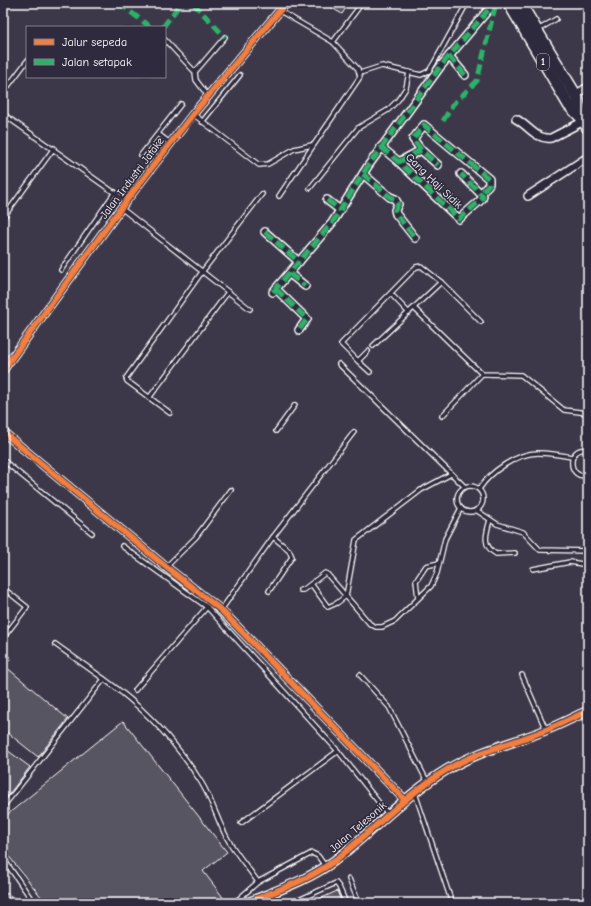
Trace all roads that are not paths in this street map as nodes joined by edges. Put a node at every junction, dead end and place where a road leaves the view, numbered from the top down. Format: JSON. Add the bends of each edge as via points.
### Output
{"nodes":[{"id":1,"x":286,"y":3,"type":"edge"},
{"id":2,"x":362,"y":3,"type":"edge"},
{"id":3,"x":467,"y":3,"type":"edge"},
{"id":4,"x":494,"y":3,"type":"edge"},
{"id":5,"x":509,"y":3,"type":"edge"},
{"id":6,"x":520,"y":3,"type":"edge"},
{"id":7,"x":280,"y":11,"type":"junction"},
{"id":8,"x":556,"y":19,"type":"dead end"},
{"id":9,"x":3,"y":21,"type":"edge"},
{"id":10,"x":3,"y":24,"type":"edge"},
{"id":11,"x":536,"y":30,"type":"junction"},
{"id":12,"x":225,"y":37,"type":"dead end"},
{"id":13,"x":166,"y":41,"type":"edge"},
{"id":14,"x":333,"y":42,"type":"junction"},
{"id":15,"x":448,"y":56,"type":"junction"},
{"id":16,"x":26,"y":62,"type":"edge"},
{"id":17,"x":195,"y":72,"type":"junction"},
{"id":18,"x":409,"y":72,"type":"junction"},
{"id":19,"x":360,"y":73,"type":"junction"},
{"id":20,"x":240,"y":75,"type":"dead end"},
{"id":21,"x":465,"y":75,"type":"dead end"},
{"id":22,"x":588,"y":87,"type":"edge"},
{"id":23,"x":3,"y":93,"type":"edge"},
{"id":24,"x":575,"y":95,"type":"junction"},
{"id":25,"x":208,"y":96,"type":"junction"},
{"id":26,"x":180,"y":104,"type":"dead end"},
{"id":27,"x":3,"y":114,"type":"edge"},
{"id":28,"x":193,"y":114,"type":"junction"},
{"id":29,"x":516,"y":120,"type":"dead end"},
{"id":30,"x":202,"y":122,"type":"junction"},
{"id":31,"x":585,"y":122,"type":"edge"},
{"id":32,"x":158,"y":134,"type":"junction"},
{"id":33,"x":171,"y":144,"type":"junction"},
{"id":34,"x":312,"y":145,"type":"junction"},
{"id":35,"x":381,"y":147,"type":"junction"},
{"id":36,"x":54,"y":148,"type":"junction"},
{"id":37,"x":421,"y":150,"type":"junction"},
{"id":38,"x":141,"y":155,"type":"dead end"},
{"id":39,"x":588,"y":157,"type":"edge"},
{"id":40,"x":399,"y":162,"type":"junction"},
{"id":41,"x":438,"y":165,"type":"dead end"},
{"id":42,"x":363,"y":174,"type":"junction"},
{"id":43,"x":461,"y":174,"type":"dead end"},
{"id":44,"x":310,"y":188,"type":"dead end"},
{"id":45,"x":115,"y":192,"type":"junction"},
{"id":46,"x":262,"y":194,"type":"dead end"},
{"id":47,"x":481,"y":194,"type":"junction"},
{"id":48,"x":279,"y":196,"type":"dead end"},
{"id":49,"x":528,"y":196,"type":"dead end"},
{"id":50,"x":327,"y":200,"type":"dead end"},
{"id":51,"x":126,"y":201,"type":"junction"},
{"id":52,"x":121,"y":208,"type":"junction"},
{"id":53,"x":340,"y":210,"type":"junction"},
{"id":54,"x":3,"y":218,"type":"edge"},
{"id":55,"x":265,"y":232,"type":"dead end"},
{"id":56,"x":415,"y":238,"type":"dead end"},
{"id":57,"x":299,"y":262,"type":"junction"},
{"id":58,"x":61,"y":270,"type":"dead end"},
{"id":59,"x":202,"y":272,"type":"junction"},
{"id":60,"x":290,"y":274,"type":"junction"},
{"id":61,"x":441,"y":282,"type":"junction"},
{"id":62,"x":305,"y":286,"type":"dead end"},
{"id":63,"x":228,"y":292,"type":"junction"},
{"id":64,"x":391,"y":294,"type":"junction"},
{"id":65,"x":414,"y":308,"type":"junction"},
{"id":66,"x":250,"y":309,"type":"dead end"},
{"id":67,"x":409,"y":312,"type":"junction"},
{"id":68,"x":481,"y":322,"type":"dead end"},
{"id":69,"x":299,"y":330,"type":"dead end"},
{"id":70,"x":373,"y":346,"type":"dead end"},
{"id":71,"x":368,"y":351,"type":"dead end"},
{"id":72,"x":358,"y":361,"type":"junction"},
{"id":73,"x":339,"y":364,"type":"dead end"},
{"id":74,"x":3,"y":370,"type":"edge"},
{"id":75,"x":370,"y":372,"type":"dead end"},
{"id":76,"x":482,"y":374,"type":"junction"},
{"id":77,"x":149,"y":398,"type":"junction"},
{"id":78,"x":295,"y":405,"type":"dead end"},
{"id":79,"x":170,"y":413,"type":"dead end"},
{"id":80,"x":588,"y":413,"type":"edge"},
{"id":81,"x":442,"y":416,"type":"dead end"},
{"id":82,"x":276,"y":430,"type":"dead end"},
{"id":83,"x":3,"y":432,"type":"edge"},
{"id":84,"x":354,"y":432,"type":"dead end"},
{"id":85,"x":588,"y":450,"type":"edge"},
{"id":86,"x":572,"y":457,"type":"junction"},
{"id":87,"x":3,"y":460,"type":"edge"},
{"id":88,"x":451,"y":474,"type":"junction"},
{"id":89,"x":588,"y":475,"type":"edge"},
{"id":90,"x":465,"y":487,"type":"junction"},
{"id":91,"x":231,"y":490,"type":"dead end"},
{"id":92,"x":479,"y":490,"type":"junction"},
{"id":93,"x":461,"y":508,"type":"junction"},
{"id":94,"x":476,"y":510,"type":"junction"},
{"id":95,"x":490,"y":520,"type":"junction"},
{"id":96,"x":92,"y":533,"type":"dead end"},
{"id":97,"x":273,"y":537,"type":"junction"},
{"id":98,"x":122,"y":546,"type":"dead end"},
{"id":99,"x":588,"y":551,"type":"edge"},
{"id":100,"x":515,"y":553,"type":"dead end"},
{"id":101,"x":439,"y":563,"type":"junction"},
{"id":102,"x":588,"y":565,"type":"edge"},
{"id":103,"x":166,"y":567,"type":"junction"},
{"id":104,"x":533,"y":569,"type":"dead end"},
{"id":105,"x":312,"y":585,"type":"junction"},
{"id":106,"x":3,"y":588,"type":"edge"},
{"id":107,"x":300,"y":590,"type":"dead end"},
{"id":108,"x":269,"y":591,"type":"dead end"},
{"id":109,"x":346,"y":596,"type":"junction"},
{"id":110,"x":418,"y":598,"type":"junction"},
{"id":111,"x":207,"y":607,"type":"junction"},
{"id":112,"x":221,"y":610,"type":"junction"},
{"id":113,"x":3,"y":638,"type":"edge"},
{"id":114,"x":55,"y":644,"type":"dead end"},
{"id":115,"x":360,"y":674,"type":"dead end"},
{"id":116,"x":522,"y":675,"type":"dead end"},
{"id":117,"x":104,"y":679,"type":"junction"},
{"id":118,"x":136,"y":690,"type":"dead end"},
{"id":119,"x":588,"y":711,"type":"edge"},
{"id":120,"x":546,"y":730,"type":"junction"},
{"id":121,"x":338,"y":751,"type":"junction"},
{"id":122,"x":428,"y":783,"type":"junction"},
{"id":123,"x":414,"y":793,"type":"junction"},
{"id":124,"x":405,"y":800,"type":"junction"},
{"id":125,"x":3,"y":807,"type":"edge"},
{"id":126,"x":388,"y":814,"type":"junction"},
{"id":127,"x":241,"y":823,"type":"dead end"},
{"id":128,"x":3,"y":858,"type":"edge"},
{"id":129,"x":325,"y":867,"type":"junction"},
{"id":130,"x":349,"y":879,"type":"dead end"},
{"id":131,"x":258,"y":882,"type":"junction"},
{"id":132,"x":252,"y":902,"type":"edge"},
{"id":133,"x":34,"y":903,"type":"edge"},
{"id":134,"x":234,"y":903,"type":"edge"},
{"id":135,"x":292,"y":903,"type":"edge"},
{"id":136,"x":346,"y":903,"type":"edge"},
{"id":137,"x":359,"y":903,"type":"edge"},
{"id":138,"x":452,"y":903,"type":"edge"}],
"edges":[{"from":1,"to":7,"type":"street","name":"Jalan Industri Jatake"},
{"from":2,"to":14,"type":"lane"},
{"from":3,"to":18,"type":"lane","via":[[429,72],[421,75]]},
{"from":4,"to":15,"type":"street"},
{"from":5,"to":31,"type":"highway","number":"1","via":[[569,105]]},
{"from":6,"to":11,"type":"highway","number":"1"},
{"from":7,"to":14,"type":"lane"},
{"from":7,"to":25,"type":"street","name":"Jalan Industri Jatake"},
{"from":8,"to":11,"type":"lane"},
{"from":9,"to":10,"type":"lane"},
{"from":11,"to":24,"type":"highway","number":"1"},
{"from":12,"to":17,"type":"lane"},
{"from":13,"to":17,"type":"lane"},
{"from":14,"to":19,"type":"lane"},
{"from":15,"to":21,"type":"street"},
{"from":15,"to":35,"type":"street"},
{"from":16,"to":23,"type":"lane"},
{"from":17,"to":25,"type":"lane","via":[[196,80]]},
{"from":18,"to":19,"type":"lane","via":[[382,66]]},
{"from":18,"to":44,"type":"lane","via":[[406,88],[398,100],[388,110],[358,128]]},
{"from":19,"to":34,"type":"lane","via":[[358,81]]},
{"from":20,"to":30,"type":"lane"},
{"from":22,"to":24,"type":"street"},
{"from":24,"to":31,"type":"highway","number":"1"},
{"from":25,"to":28,"type":"street","name":"Jalan Industri Jatake"},
{"from":26,"to":32,"type":"lane"},
{"from":27,"to":36,"type":"lane"},
{"from":28,"to":30,"type":"lane"},
{"from":28,"to":33,"type":"street","name":"Jalan Industri Jatake"},
{"from":29,"to":31,"type":"street","via":[[538,136],[546,138]]},
{"from":30,"to":34,"type":"lane","via":[[261,166],[294,149]]},
{"from":32,"to":33,"type":"lane"},
{"from":32,"to":38,"type":"lane"},
{"from":33,"to":51,"type":"street","name":"Jalan Industri Jatake"},
{"from":34,"to":48,"type":"lane"},
{"from":35,"to":40,"type":"street","name":"Gang Haji Sidik"},
{"from":35,"to":42,"type":"street"},
{"from":36,"to":45,"type":"lane"},
{"from":36,"to":54,"type":"lane"},
{"from":37,"to":40,"type":"street"},
{"from":37,"to":41,"type":"street"},
{"from":37,"to":47,"type":"street","via":[[413,139],[424,125],[489,179],[489,184]]},
{"from":39,"to":49,"type":"street"},
{"from":40,"to":47,"type":"street","name":"Gang Haji Sidik","via":[[458,219],[482,199]]},
{"from":42,"to":53,"type":"street"},
{"from":42,"to":56,"type":"street","via":[[395,199],[398,204],[396,214]]},
{"from":43,"to":47,"type":"street"},
{"from":45,"to":51,"type":"lane"},
{"from":45,"to":58,"type":"lane"},
{"from":46,"to":59,"type":"lane"},
{"from":50,"to":53,"type":"street"},
{"from":51,"to":52,"type":"street","name":"Jalan Industri Jatake"},
{"from":52,"to":59,"type":"lane"},
{"from":52,"to":74,"type":"street","name":"Jalan Industri Jatake"},
{"from":53,"to":57,"type":"street"},
{"from":55,"to":57,"type":"street"},
{"from":57,"to":60,"type":"street"},
{"from":59,"to":63,"type":"lane"},
{"from":59,"to":77,"type":"lane","via":[[126,378]]},
{"from":60,"to":62,"type":"street"},
{"from":60,"to":69,"type":"street","via":[[274,290],[307,319]]},
{"from":61,"to":64,"type":"lane","via":[[421,266],[417,266]]},
{"from":61,"to":65,"type":"lane"},
{"from":61,"to":68,"type":"lane"},
{"from":63,"to":66,"type":"lane"},
{"from":63,"to":77,"type":"lane"},
{"from":64,"to":67,"type":"lane"},
{"from":64,"to":72,"type":"lane","via":[[341,344]]},
{"from":65,"to":67,"type":"lane"},
{"from":65,"to":76,"type":"lane"},
{"from":67,"to":70,"type":"lane"},
{"from":71,"to":72,"type":"lane"},
{"from":72,"to":75,"type":"lane"},
{"from":73,"to":88,"type":"lane"},
{"from":76,"to":80,"type":"lane","via":[[521,375],[564,410]]},
{"from":76,"to":81,"type":"lane"},
{"from":77,"to":79,"type":"lane"},
{"from":78,"to":82,"type":"lane"},
{"from":83,"to":103,"type":"street"},
{"from":84,"to":97,"type":"lane"},
{"from":85,"to":86,"type":"lane","via":[[577,451]]},
{"from":86,"to":89,"type":"lane","via":[[573,470],[578,475]]},
{"from":86,"to":92,"type":"lane","via":[[536,453],[521,458],[494,472]]},
{"from":87,"to":96,"type":"lane"},
{"from":88,"to":90,"type":"lane"},
{"from":88,"to":109,"type":"lane","via":[[421,490],[356,540]]},
{"from":90,"to":92,"type":"lane","via":[[475,487]]},
{"from":90,"to":93,"type":"lane","via":[[459,493],[458,501]]},
{"from":91,"to":103,"type":"lane","via":[[196,537]]},
{"from":92,"to":94,"type":"lane","via":[[483,498]]},
{"from":93,"to":94,"type":"lane","via":[[466,511]]},
{"from":93,"to":101,"type":"lane","via":[[445,539]]},
{"from":94,"to":95,"type":"lane"},
{"from":95,"to":99,"type":"lane","via":[[520,530],[540,550]]},
{"from":95,"to":100,"type":"lane","via":[[485,539],[488,547],[496,554]]},
{"from":97,"to":108,"type":"lane","via":[[289,550],[292,557]]},
{"from":97,"to":112,"type":"lane"},
{"from":98,"to":111,"type":"lane"},
{"from":101,"to":110,"type":"lane","via":[[435,581]]},
{"from":101,"to":110,"type":"lane","via":[[426,566],[416,581]]},
{"from":102,"to":104,"type":"lane","via":[[570,562]]},
{"from":103,"to":112,"type":"street"},
{"from":105,"to":107,"type":"lane"},
{"from":105,"to":109,"type":"lane","via":[[328,607],[337,604]]},
{"from":105,"to":109,"type":"lane","via":[[326,573]]},
{"from":106,"to":113,"type":"lane","via":[[27,607]]},
{"from":109,"to":110,"type":"lane","via":[[370,624],[376,627],[386,626],[395,621]]},
{"from":111,"to":118,"type":"lane"},
{"from":111,"to":121,"type":"lane"},
{"from":112,"to":124,"type":"street"},
{"from":114,"to":117,"type":"lane"},
{"from":115,"to":122,"type":"lane","via":[[389,707]]},
{"from":116,"to":120,"type":"lane"},
{"from":117,"to":125,"type":"lane"},
{"from":117,"to":131,"type":"lane","via":[[127,695],[156,724],[187,762],[202,783],[230,842]]},
{"from":119,"to":120,"type":"street","name":"Jalan Telesonik"},
{"from":120,"to":122,"type":"street","name":"Jalan Telesonik","via":[[460,762]]},
{"from":121,"to":126,"type":"lane"},
{"from":121,"to":127,"type":"lane"},
{"from":122,"to":123,"type":"street","name":"Jalan Telesonik"},
{"from":123,"to":124,"type":"street","name":"Jalan Telesonik"},
{"from":123,"to":138,"type":"lane"},
{"from":124,"to":126,"type":"street","name":"Jalan Telesonik"},
{"from":126,"to":129,"type":"street","name":"Jalan Telesonik"},
{"from":128,"to":133,"type":"lane"},
{"from":129,"to":131,"type":"lane","via":[[318,856],[312,853]]},
{"from":129,"to":132,"type":"street","name":"Jalan Telesonik","via":[[305,880]]},
{"from":130,"to":137,"type":"lane"},
{"from":131,"to":134,"type":"lane"},
{"from":135,"to":136,"type":"lane","via":[[336,883]]}]}
